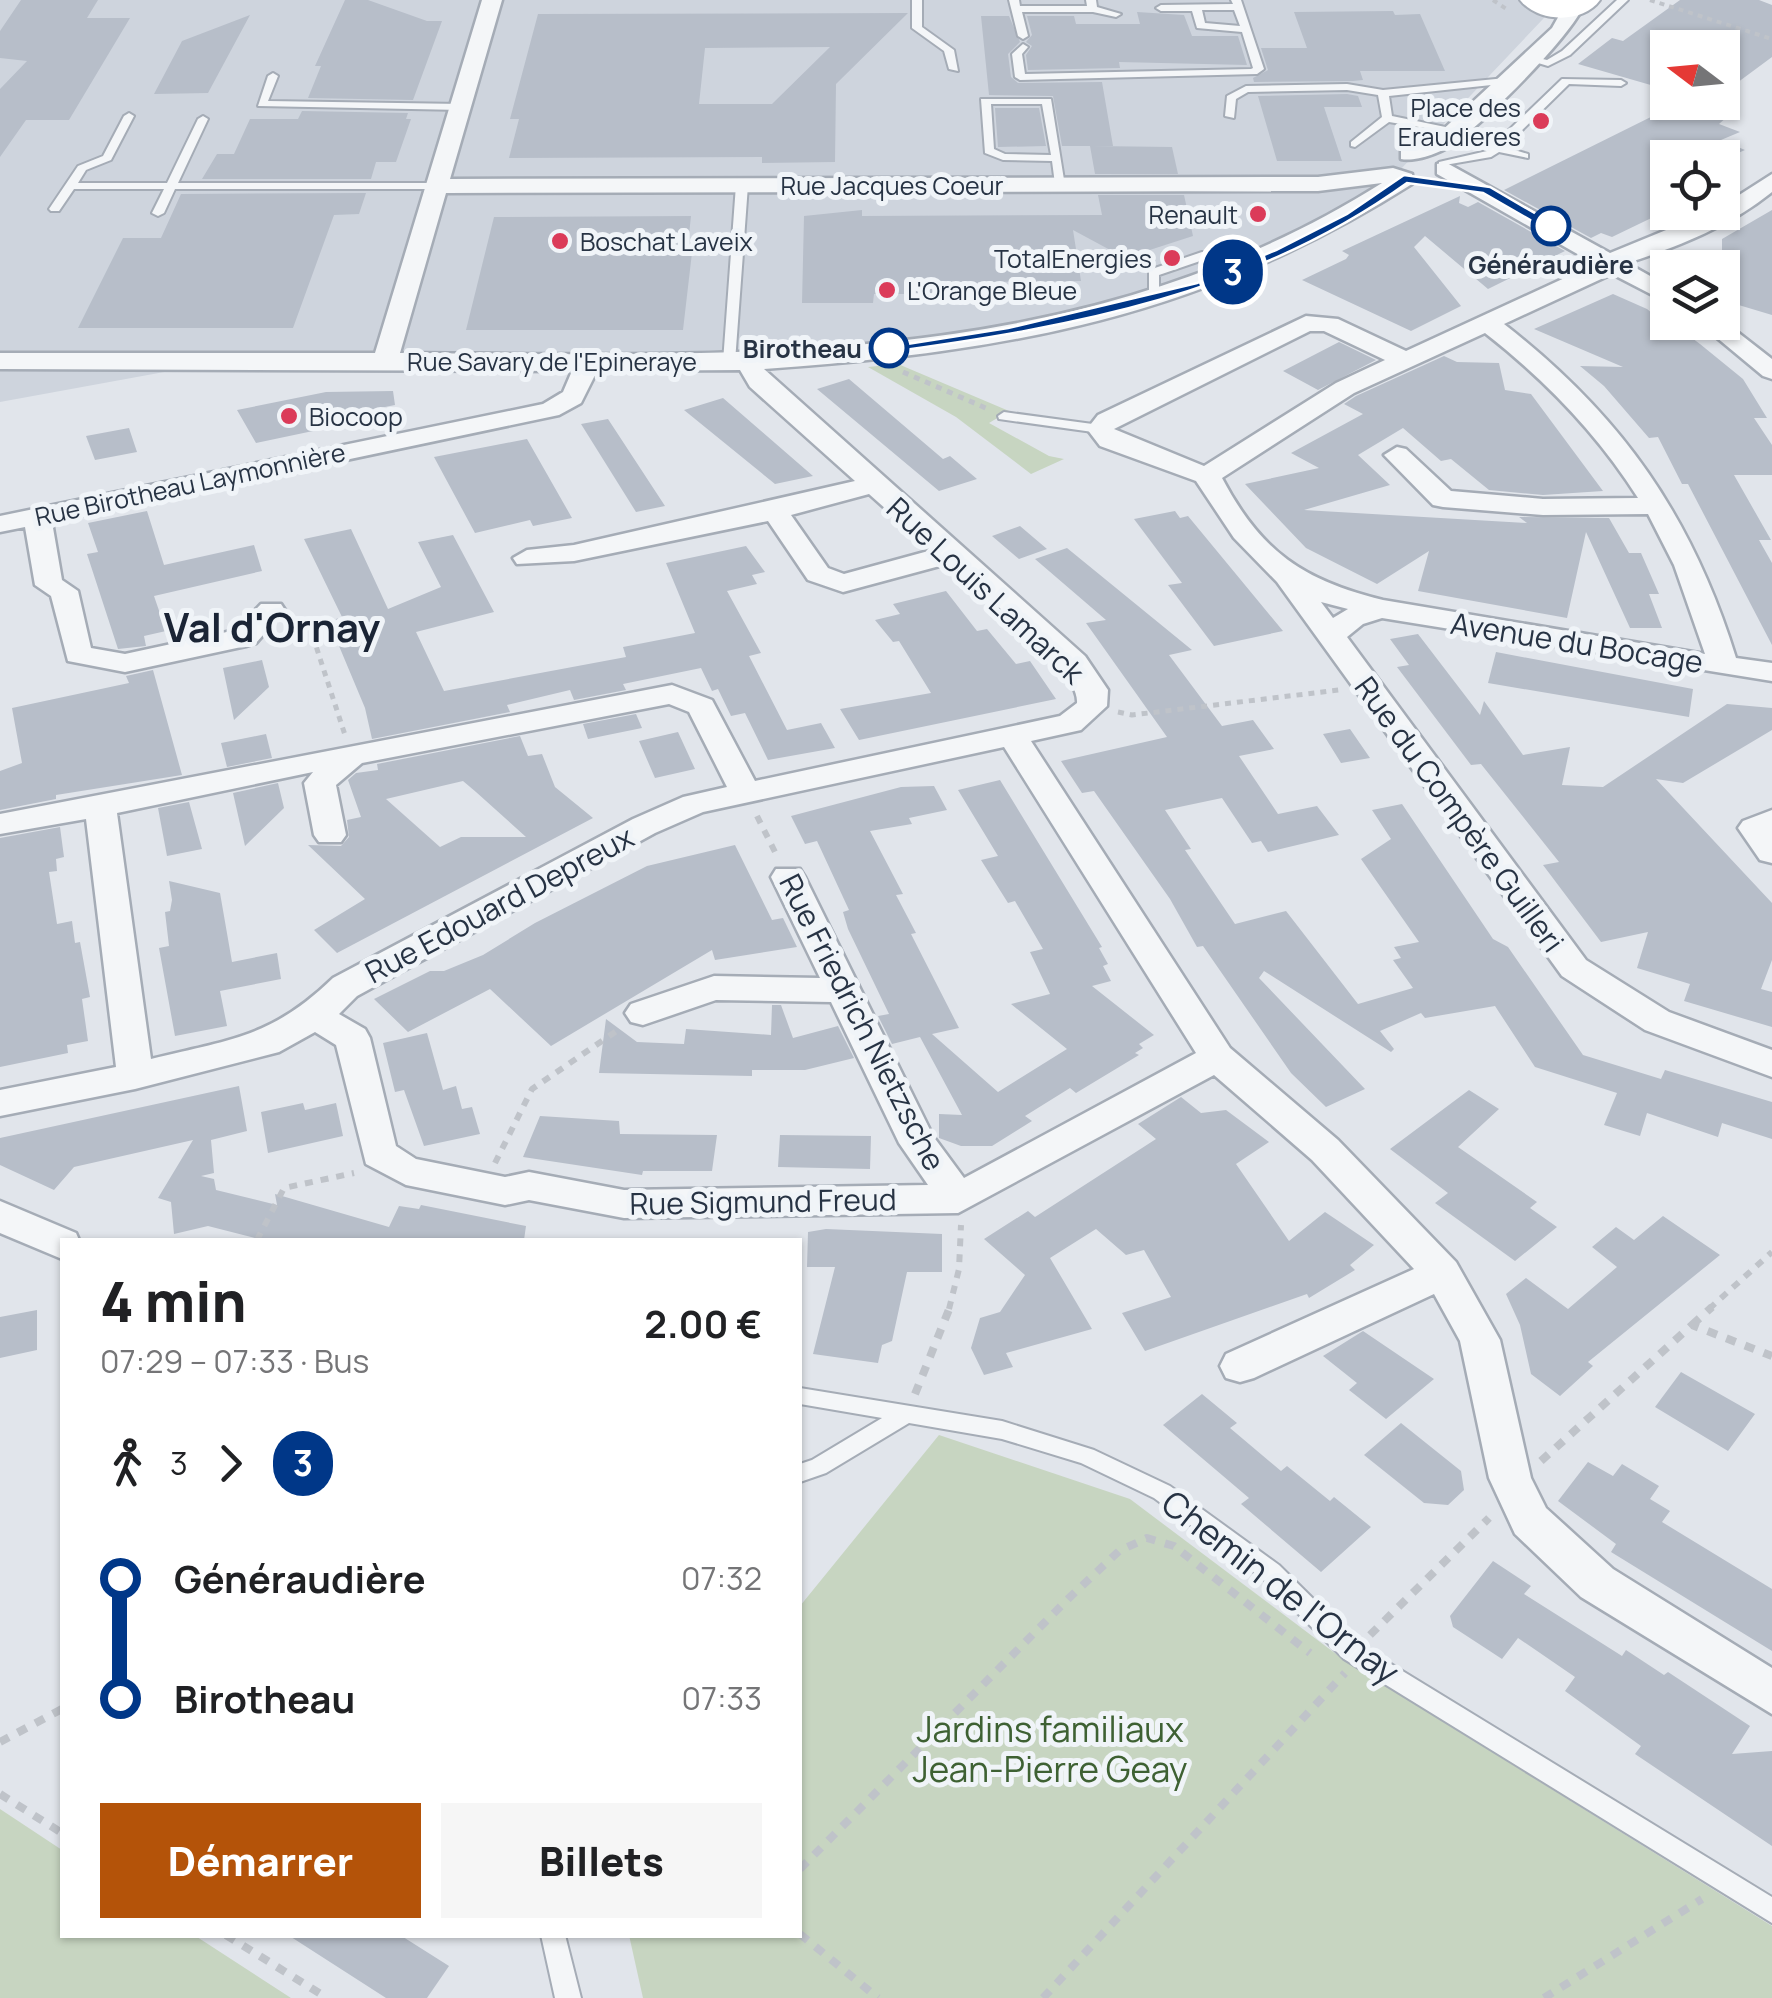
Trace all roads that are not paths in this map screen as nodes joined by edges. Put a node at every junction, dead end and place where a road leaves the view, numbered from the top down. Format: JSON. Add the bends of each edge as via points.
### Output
{"nodes":[{"id":1,"x":492,"y":0,"type":"edge"},
{"id":2,"x":916,"y":0,"type":"edge"},
{"id":3,"x":1536,"y":2,"type":"edge"},
{"id":4,"x":1619,"y":3,"type":"edge"},
{"id":5,"x":1237,"y":4,"type":"edge"},
{"id":6,"x":1014,"y":5,"type":"edge"},
{"id":7,"x":1092,"y":5,"type":"edge"},
{"id":8,"x":1161,"y":8,"type":"dead end"},
{"id":9,"x":1196,"y":8,"type":"junction"},
{"id":10,"x":1575,"y":12,"type":"edge"},
{"id":11,"x":1116,"y":14,"type":"dead end"},
{"id":12,"x":1247,"y":28,"type":"junction"},
{"id":13,"x":1539,"y":61,"type":"junction"},
{"id":14,"x":954,"y":69,"type":"dead end"},
{"id":15,"x":274,"y":76,"type":"dead end"},
{"id":16,"x":1506,"y":81,"type":"junction"},
{"id":17,"x":1566,"y":81,"type":"junction"},
{"id":18,"x":1621,"y":83,"type":"dead end"},
{"id":19,"x":1382,"y":93,"type":"junction"},
{"id":20,"x":462,"y":106,"type":"junction"},
{"id":21,"x":129,"y":116,"type":"dead end"},
{"id":22,"x":1230,"y":116,"type":"dead end"},
{"id":23,"x":1387,"y":118,"type":"junction"},
{"id":24,"x":203,"y":119,"type":"dead end"},
{"id":25,"x":1355,"y":144,"type":"dead end"},
{"id":26,"x":1498,"y":148,"type":"junction"},
{"id":27,"x":1524,"y":156,"type":"dead end"},
{"id":28,"x":1443,"y":157,"type":"junction"},
{"id":29,"x":1056,"y":158,"type":"junction"},
{"id":30,"x":1398,"y":168,"type":"junction"},
{"id":31,"x":1772,"y":181,"type":"edge"},
{"id":32,"x":1061,"y":184,"type":"junction"},
{"id":33,"x":742,"y":185,"type":"junction"},
{"id":34,"x":70,"y":186,"type":"junction"},
{"id":35,"x":170,"y":186,"type":"junction"},
{"id":36,"x":440,"y":186,"type":"junction"},
{"id":37,"x":55,"y":209,"type":"dead end"},
{"id":38,"x":158,"y":213,"type":"dead end"},
{"id":39,"x":1613,"y":262,"type":"junction"},
{"id":40,"x":1650,"y":285,"type":"edge"},
{"id":41,"x":1488,"y":323,"type":"junction"},
{"id":42,"x":1740,"y":331,"type":"edge"},
{"id":43,"x":1770,"y":334,"type":"edge"},
{"id":44,"x":1733,"y":340,"type":"edge"},
{"id":45,"x":1403,"y":359,"type":"junction"},
{"id":46,"x":0,"y":360,"type":"edge"},
{"id":47,"x":385,"y":360,"type":"junction"},
{"id":48,"x":587,"y":362,"type":"junction"},
{"id":49,"x":738,"y":362,"type":"junction"},
{"id":50,"x":1772,"y":371,"type":"edge"},
{"id":51,"x":1004,"y":416,"type":"road end"},
{"id":52,"x":1100,"y":429,"type":"junction"},
{"id":53,"x":1398,"y":455,"type":"dead end"},
{"id":54,"x":1207,"y":476,"type":"junction"},
{"id":55,"x":873,"y":485,"type":"junction"},
{"id":56,"x":1660,"y":506,"type":"junction"},
{"id":57,"x":776,"y":511,"type":"junction"},
{"id":58,"x":37,"y":516,"type":"junction"},
{"id":59,"x":0,"y":524,"type":"edge"},
{"id":60,"x":954,"y":552,"type":"junction"},
{"id":61,"x":526,"y":558,"type":"dead end"},
{"id":62,"x":1289,"y":578,"type":"junction"},
{"id":63,"x":1382,"y":609,"type":"junction"},
{"id":64,"x":271,"y":610,"type":"road end"},
{"id":65,"x":1331,"y":639,"type":"junction"},
{"id":66,"x":1723,"y":666,"type":"junction"},
{"id":67,"x":1772,"y":672,"type":"edge"},
{"id":68,"x":1013,"y":736,"type":"junction"},
{"id":69,"x":352,"y":755,"type":"junction"},
{"id":70,"x":746,"y":794,"type":"junction"},
{"id":71,"x":100,"y":806,"type":"junction"},
{"id":72,"x":1772,"y":820,"type":"edge"},
{"id":73,"x":0,"y":824,"type":"edge"},
{"id":74,"x":330,"y":835,"type":"dead end"},
{"id":75,"x":1772,"y":852,"type":"edge"},
{"id":76,"x":788,"y":877,"type":"road end"},
{"id":77,"x":846,"y":990,"type":"junction"},
{"id":78,"x":643,"y":1013,"type":"road end"},
{"id":79,"x":315,"y":1016,"type":"junction"},
{"id":80,"x":1217,"y":1057,"type":"junction"},
{"id":81,"x":1772,"y":1064,"type":"edge"},
{"id":82,"x":135,"y":1076,"type":"junction"},
{"id":83,"x":0,"y":1102,"type":"edge"},
{"id":84,"x":958,"y":1199,"type":"junction"},
{"id":85,"x":0,"y":1216,"type":"edge"},
{"id":86,"x":60,"y":1243,"type":"edge"},
{"id":87,"x":1442,"y":1273,"type":"junction"},
{"id":88,"x":1240,"y":1366,"type":"dead end"},
{"id":89,"x":802,"y":1396,"type":"edge"},
{"id":90,"x":908,"y":1413,"type":"junction"},
{"id":91,"x":802,"y":1472,"type":"edge"},
{"id":92,"x":1772,"y":1693,"type":"edge"},
{"id":93,"x":1772,"y":1911,"type":"edge"},
{"id":94,"x":554,"y":1938,"type":"edge"},
{"id":95,"x":568,"y":1998,"type":"edge"}],
"edges":[{"from":1,"to":20,"type":"street"},
{"from":2,"to":14,"type":"lane","via":[[917,28],[950,50]]},
{"from":3,"to":10,"type":"street"},
{"from":4,"to":10,"type":"lane"},
{"from":4,"to":13,"type":"lane","via":[[1578,43]]},
{"from":5,"to":9,"type":"lane"},
{"from":5,"to":12,"type":"lane"},
{"from":6,"to":7,"type":"lane"},
{"from":6,"to":12,"type":"lane","via":[[1023,41],[1020,77],[1259,69]]},
{"from":7,"to":11,"type":"lane"},
{"from":8,"to":9,"type":"lane"},
{"from":9,"to":12,"type":"lane","via":[[1200,26]]},
{"from":10,"to":13,"type":"street"},
{"from":13,"to":16,"type":"street"},
{"from":13,"to":17,"type":"lane"},
{"from":15,"to":20,"type":"lane","via":[[262,104]]},
{"from":16,"to":19,"type":"lane"},
{"from":16,"to":28,"type":"street"},
{"from":17,"to":18,"type":"lane"},
{"from":17,"to":26,"type":"lane"},
{"from":19,"to":22,"type":"lane","via":[[1348,87],[1246,90],[1231,98]]},
{"from":19,"to":23,"type":"lane"},
{"from":20,"to":36,"type":"street"},
{"from":21,"to":34,"type":"lane","via":[[107,158],[82,168]]},
{"from":23,"to":25,"type":"lane"},
{"from":23,"to":28,"type":"lane"},
{"from":24,"to":35,"type":"lane"},
{"from":26,"to":27,"type":"lane"},
{"from":26,"to":28,"type":"lane","via":[[1486,158]]},
{"from":28,"to":30,"type":"street"},
{"from":28,"to":39,"type":"street"},
{"from":29,"to":29,"type":"lane","via":[[1047,101],[984,101],[989,151],[1003,158]]},
{"from":29,"to":32,"type":"lane"},
{"from":30,"to":32,"type":"street","name":"Rue Jacques Coeur","via":[[1344,181]]},
{"from":30,"to":49,"type":"street","name":"Rue Savary de l'Epineraye","via":[[1352,216],[1258,262],[1153,298],[1008,332]]},
{"from":31,"to":39,"type":"street","via":[[1704,223]]},
{"from":32,"to":33,"type":"street","name":"Rue Jacques Coeur"},
{"from":33,"to":36,"type":"street","name":"Rue Jacques Coeur"},
{"from":33,"to":49,"type":"lane"},
{"from":34,"to":35,"type":"lane"},
{"from":34,"to":37,"type":"lane"},
{"from":35,"to":36,"type":"lane"},
{"from":35,"to":38,"type":"lane"},
{"from":36,"to":47,"type":"street"},
{"from":39,"to":40,"type":"street"},
{"from":39,"to":41,"type":"street"},
{"from":41,"to":45,"type":"street"},
{"from":41,"to":56,"type":"street","via":[[1561,384],[1628,458]]},
{"from":42,"to":43,"type":"street"},
{"from":44,"to":50,"type":"street"},
{"from":45,"to":52,"type":"street","via":[[1329,324],[1306,324]]},
{"from":45,"to":54,"type":"street","via":[[1297,415]]},
{"from":46,"to":47,"type":"street","name":"Rue Savary de l'Epineraye"},
{"from":47,"to":48,"type":"street","name":"Rue Savary de l'Epineraye"},
{"from":48,"to":49,"type":"street","name":"Rue Savary de l'Epineraye"},
{"from":48,"to":58,"type":"street","name":"Rue Birotheau Laymonnière","via":[[580,391],[550,410]]},
{"from":49,"to":55,"type":"street","name":"Rue Louis Lamarck"},
{"from":51,"to":52,"type":"lane"},
{"from":52,"to":54,"type":"street","via":[[1109,440]]},
{"from":53,"to":56,"type":"street","via":[[1443,499]]},
{"from":54,"to":62,"type":"street","name":"Avenue du Bocage","via":[[1219,504]]},
{"from":55,"to":57,"type":"street"},
{"from":55,"to":60,"type":"street","name":"Rue Louis Lamarck"},
{"from":56,"to":66,"type":"street","via":[[1710,616]]},
{"from":57,"to":60,"type":"street","via":[[818,574],[843,583]]},
{"from":57,"to":61,"type":"street"},
{"from":58,"to":59,"type":"street","name":"Rue Birotheau Laymonnière"},
{"from":58,"to":64,"type":"street","via":[[48,585],[64,592],[78,655],[125,663],[246,637]]},
{"from":60,"to":68,"type":"street","name":"Rue Louis Lamarck","via":[[1074,662],[1094,690],[1092,706],[1070,724]]},
{"from":62,"to":63,"type":"street","name":"Avenue du Bocage"},
{"from":62,"to":65,"type":"street","name":"Rue du Compère Guilleri"},
{"from":63,"to":65,"type":"street","via":[[1357,614]]},
{"from":63,"to":66,"type":"street","name":"Avenue du Bocage"},
{"from":65,"to":81,"type":"street","name":"Rue du Compère Guilleri","via":[[1574,968],[1657,1021]]},
{"from":66,"to":67,"type":"street","name":"Avenue du Bocage"},
{"from":68,"to":70,"type":"street","name":"Rue Edouard Depreux"},
{"from":68,"to":80,"type":"street"},
{"from":69,"to":70,"type":"street","via":[[672,694],[702,706]]},
{"from":69,"to":71,"type":"street"},
{"from":69,"to":74,"type":"street","via":[[320,783]]},
{"from":70,"to":79,"type":"street","name":"Rue Edouard Depreux","via":[[694,804],[644,826],[345,987]]},
{"from":71,"to":73,"type":"street"},
{"from":71,"to":82,"type":"street"},
{"from":72,"to":75,"type":"street","via":[[1754,828]]},
{"from":76,"to":77,"type":"street","name":"Rue Friedrich Nietzsche"},
{"from":77,"to":78,"type":"street","via":[[714,988]]},
{"from":77,"to":84,"type":"street","name":"Rue Friedrich Nietzsche","via":[[918,1142]]},
{"from":79,"to":82,"type":"street","name":"Rue Edouard Depreux","via":[[278,1039]]},
{"from":79,"to":84,"type":"street","name":"Rue Sigmund Freud","via":[[352,1038],[379,1154],[406,1171],[624,1204]]},
{"from":80,"to":84,"type":"street","name":"Rue Friedrich Nietzsche"},
{"from":80,"to":87,"type":"street","via":[[1325,1150]]},
{"from":82,"to":83,"type":"street","name":"Rue Edouard Depreux"},
{"from":85,"to":86,"type":"street"},
{"from":87,"to":88,"type":"street"},
{"from":87,"to":92,"type":"street","via":[[1480,1340],[1510,1478],[1530,1520],[1596,1583]]},
{"from":89,"to":90,"type":"lane","name":"Chemin de l'Ornay"},
{"from":90,"to":91,"type":"lane"},
{"from":90,"to":93,"type":"lane","name":"Chemin de l'Ornay","via":[[1002,1430],[1087,1456],[1162,1492],[1271,1572],[1352,1652]]},
{"from":94,"to":95,"type":"lane"}]}
